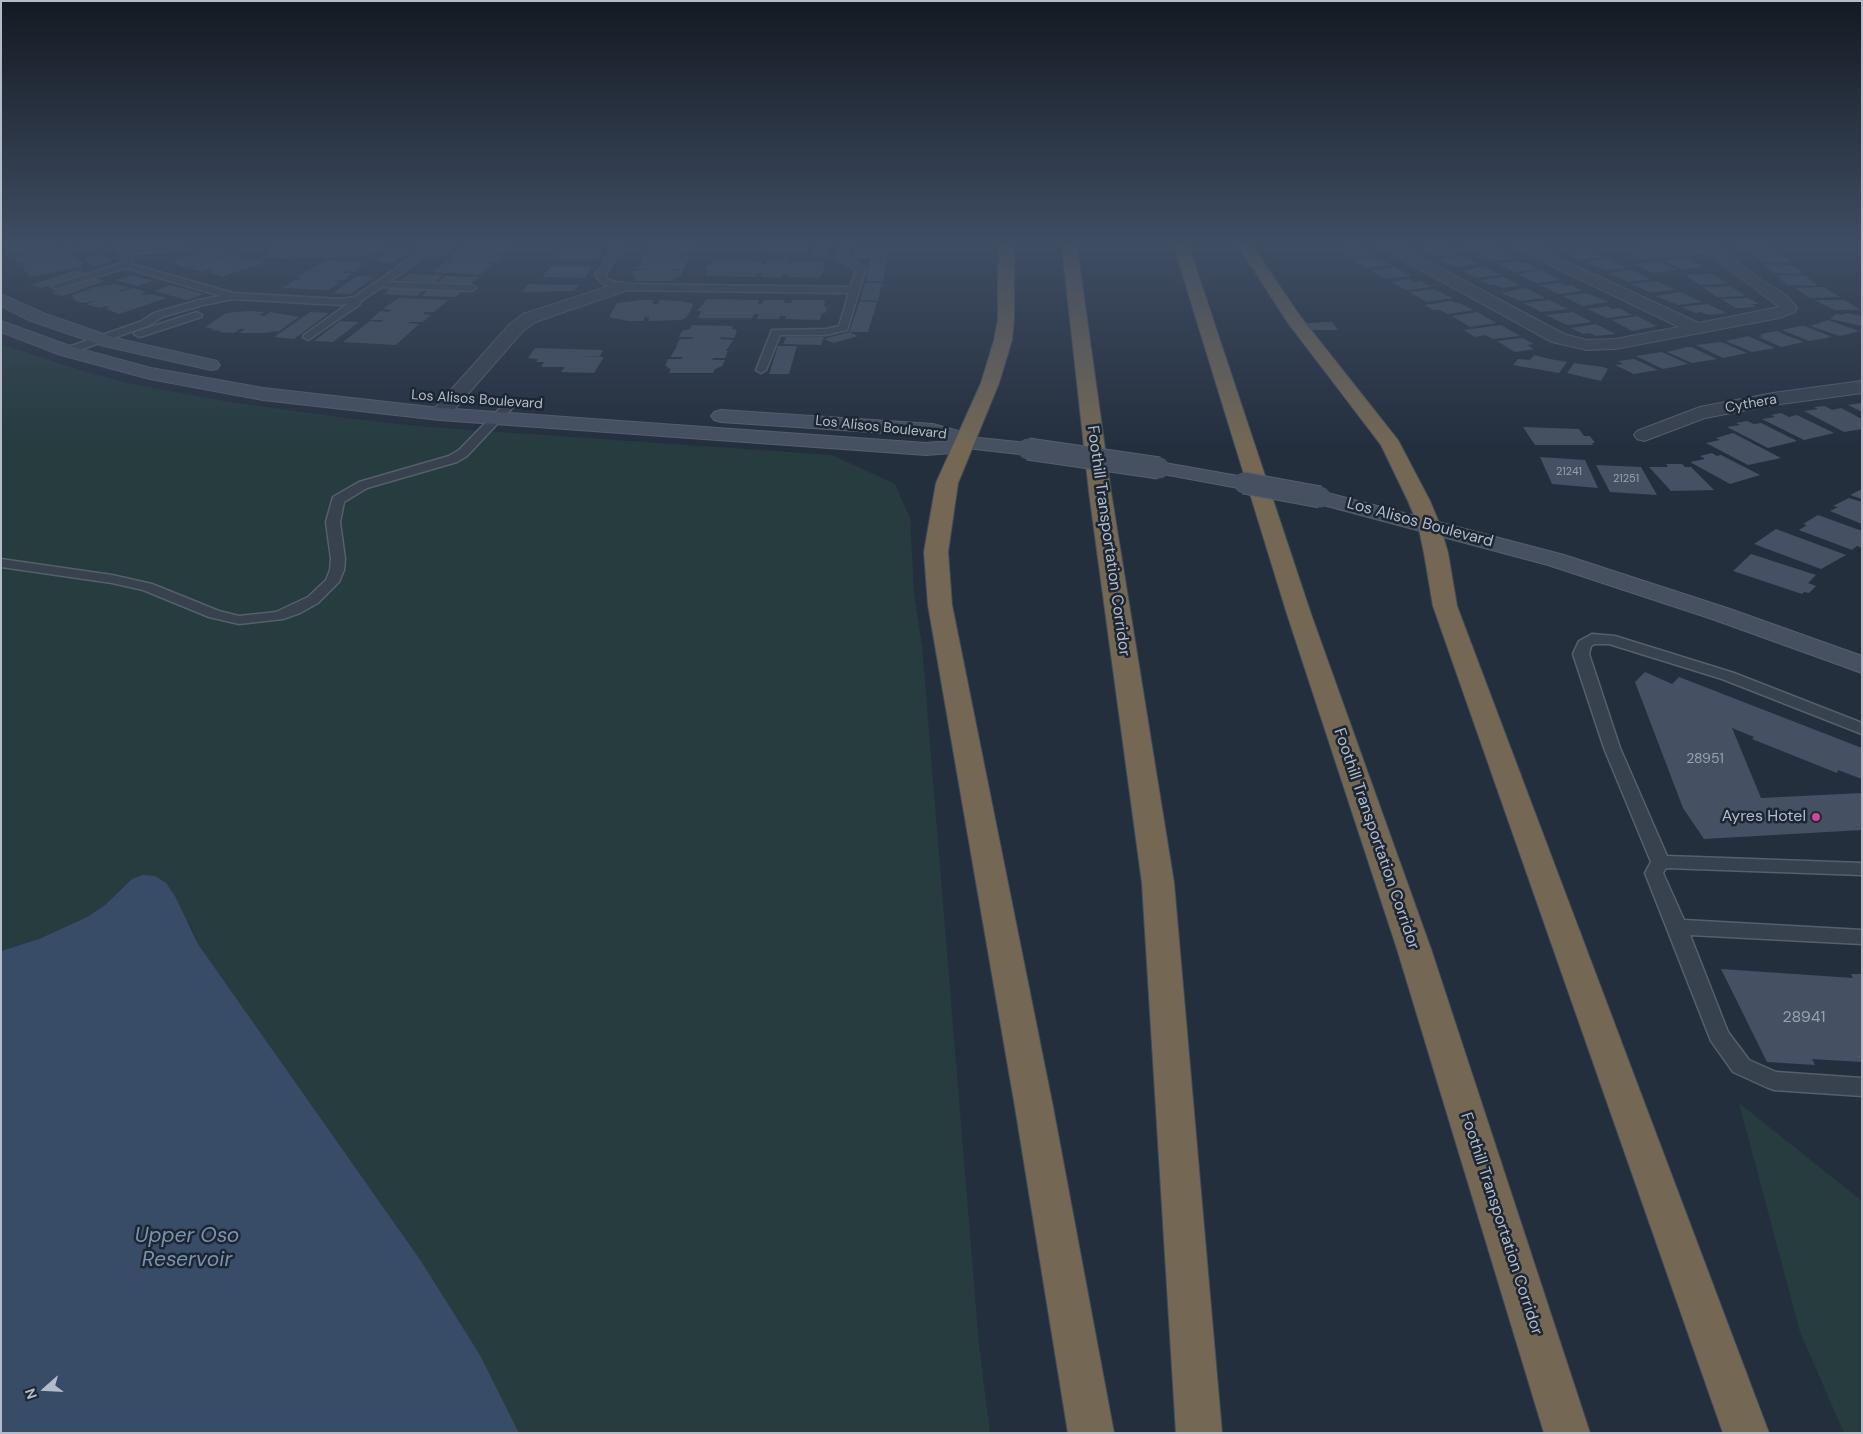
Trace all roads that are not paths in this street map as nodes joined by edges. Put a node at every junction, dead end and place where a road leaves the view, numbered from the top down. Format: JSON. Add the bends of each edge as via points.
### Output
{"nodes":[{"id":1,"x":31,"y":314,"type":"edge"},
{"id":2,"x":163,"y":314,"type":"edge"},
{"id":3,"x":199,"y":314,"type":"edge"},
{"id":4,"x":341,"y":314,"type":"edge"},
{"id":5,"x":521,"y":314,"type":"edge"},
{"id":6,"x":540,"y":314,"type":"edge"},
{"id":7,"x":847,"y":314,"type":"edge"},
{"id":8,"x":1006,"y":314,"type":"edge"},
{"id":9,"x":1077,"y":314,"type":"edge"},
{"id":10,"x":1203,"y":314,"type":"edge"},
{"id":11,"x":1291,"y":314,"type":"edge"},
{"id":12,"x":1514,"y":314,"type":"edge"},
{"id":13,"x":1666,"y":314,"type":"edge"},
{"id":14,"x":1779,"y":314,"type":"edge"},
{"id":15,"x":1,"y":326,"type":"edge"},
{"id":16,"x":1696,"y":328,"type":"junction"},
{"id":17,"x":308,"y":337,"type":"dead end"},
{"id":18,"x":106,"y":341,"type":"junction"},
{"id":19,"x":74,"y":352,"type":"junction"},
{"id":20,"x":226,"y":368,"type":"dead end"},
{"id":21,"x":762,"y":370,"type":"dead end"},
{"id":22,"x":286,"y":379,"type":"dead end"},
{"id":23,"x":1862,"y":387,"type":"edge"},
{"id":24,"x":454,"y":398,"type":"junction"},
{"id":25,"x":512,"y":402,"type":"junction"},
{"id":26,"x":437,"y":405,"type":"junction"},
{"id":27,"x":498,"y":418,"type":"junction"},
{"id":28,"x":1644,"y":435,"type":"dead end"},
{"id":29,"x":963,"y":442,"type":"junction"},
{"id":30,"x":1429,"y":525,"type":"junction"},
{"id":31,"x":1,"y":563,"type":"edge"},
{"id":32,"x":1862,"y":665,"type":"edge"},
{"id":33,"x":1862,"y":729,"type":"edge"},
{"id":34,"x":1660,"y":862,"type":"junction"},
{"id":35,"x":1862,"y":869,"type":"edge"},
{"id":36,"x":1677,"y":927,"type":"junction"},
{"id":37,"x":1862,"y":937,"type":"edge"},
{"id":38,"x":1862,"y":1087,"type":"edge"},
{"id":39,"x":1091,"y":1433,"type":"edge"},
{"id":40,"x":1199,"y":1433,"type":"edge"},
{"id":41,"x":1567,"y":1433,"type":"edge"},
{"id":42,"x":1746,"y":1433,"type":"edge"}],
"edges":[{"from":1,"to":18,"type":"main road"},
{"from":2,"to":18,"type":"lane"},
{"from":3,"to":18,"type":"lane"},
{"from":4,"to":17,"type":"lane"},
{"from":5,"to":26,"type":"street","via":[[506,320],[490,334]]},
{"from":6,"to":24,"type":"street","via":[[516,328]]},
{"from":7,"to":21,"type":"lane","via":[[843,328],[826,332],[776,332]]},
{"from":8,"to":29,"type":"highway","via":[[1003,340],[990,383],[974,424]]},
{"from":9,"to":40,"type":"highway","name":"Foothill Transportation Corridor","via":[[1100,492],[1158,883]]},
{"from":10,"to":41,"type":"highway","name":"Foothill Transportation Corridor","via":[[1296,604],[1414,949]]},
{"from":11,"to":30,"type":"highway","via":[[1391,444]]},
{"from":12,"to":16,"type":"street","via":[[1558,338],[1587,345],[1615,344]]},
{"from":13,"to":16,"type":"street"},
{"from":14,"to":16,"type":"street"},
{"from":15,"to":19,"type":"main road","name":"Los Alisos Boulevard"},
{"from":18,"to":19,"type":"lane"},
{"from":18,"to":20,"type":"main road"},
{"from":19,"to":26,"type":"main road","name":"Los Alisos Boulevard","via":[[150,373],[263,394],[419,411]]},
{"from":22,"to":26,"type":"main road","name":"Los Alisos Boulevard"},
{"from":23,"to":28,"type":"street","name":"Cythera","via":[[1700,413]]},
{"from":24,"to":25,"type":"main road","name":"Los Alisos Boulevard"},
{"from":24,"to":26,"type":"main road","name":"Los Alisos Boulevard"},
{"from":25,"to":27,"type":"lane"},
{"from":25,"to":29,"type":"main road","name":"Los Alisos Boulevard","via":[[933,430],[955,436]]},
{"from":26,"to":27,"type":"main road","name":"Los Alisos Boulevard"},
{"from":27,"to":29,"type":"main road","name":"Los Alisos Boulevard","via":[[926,450],[952,447]]},
{"from":27,"to":31,"type":"lane","via":[[454,459],[363,485],[338,500],[332,522],[338,559],[332,582],[312,600],[278,616],[239,620],[214,614],[147,587]]},
{"from":29,"to":30,"type":"main road","name":"Los Alisos Boulevard","bridge":true,"via":[[1168,470],[1320,497]]},
{"from":29,"to":39,"type":"highway","via":[[947,483],[936,552],[940,605]]},
{"from":30,"to":32,"type":"main road","name":"Los Alisos Boulevard","via":[[1642,587]]},
{"from":30,"to":42,"type":"highway","via":[[1445,606]]},
{"from":33,"to":34,"type":"lane","via":[[1728,676],[1610,639],[1592,639],[1584,644],[1581,654],[1612,748]]},
{"from":34,"to":35,"type":"lane"},
{"from":34,"to":36,"type":"lane","via":[[1654,873]]},
{"from":36,"to":37,"type":"lane"},
{"from":36,"to":38,"type":"lane","via":[[1719,1035],[1741,1066],[1774,1081]]}]}
